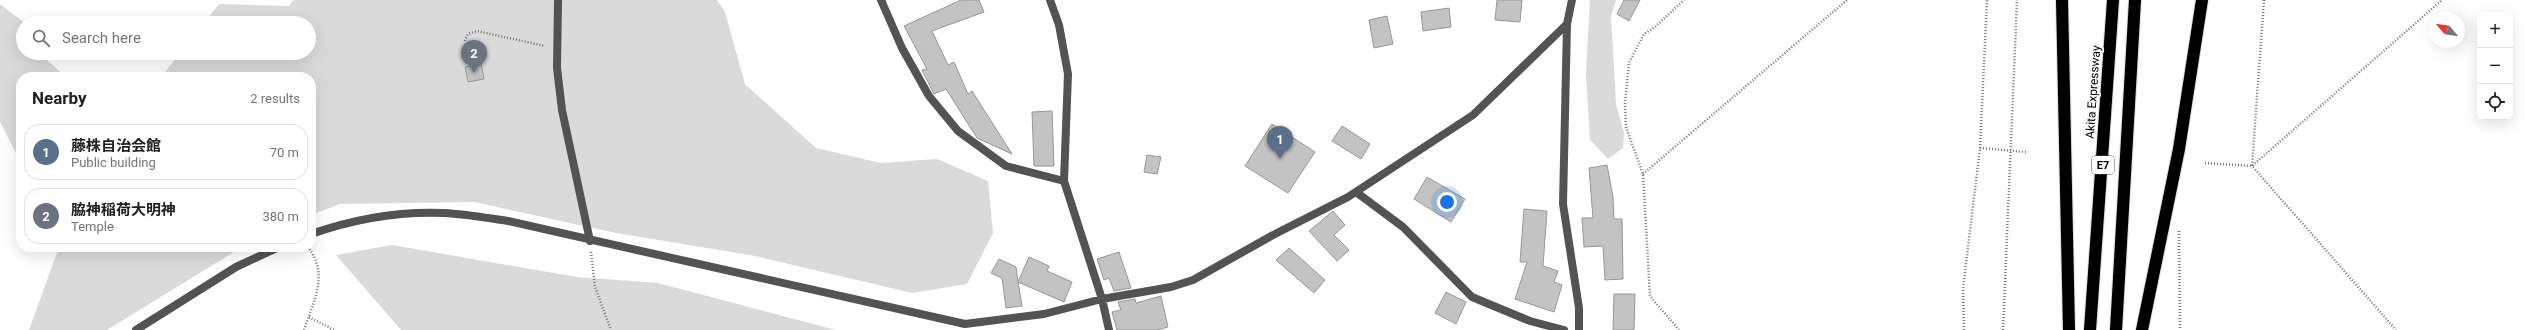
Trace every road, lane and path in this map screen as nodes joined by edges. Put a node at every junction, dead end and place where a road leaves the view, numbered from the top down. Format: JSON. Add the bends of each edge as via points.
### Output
{"nodes":[{"id":1,"x":558,"y":0,"type":"edge"},
{"id":2,"x":881,"y":0,"type":"edge"},
{"id":3,"x":1050,"y":0,"type":"edge"},
{"id":4,"x":1572,"y":0,"type":"edge"},
{"id":5,"x":1684,"y":0,"type":"edge"},
{"id":6,"x":1847,"y":0,"type":"edge"},
{"id":7,"x":1987,"y":0,"type":"edge"},
{"id":8,"x":2017,"y":0,"type":"edge"},
{"id":9,"x":2062,"y":0,"type":"edge"},
{"id":10,"x":2113,"y":0,"type":"edge"},
{"id":11,"x":2135,"y":0,"type":"edge"},
{"id":12,"x":2202,"y":0,"type":"edge"},
{"id":13,"x":2264,"y":0,"type":"edge"},
{"id":14,"x":2442,"y":0,"type":"edge"},
{"id":15,"x":1567,"y":24,"type":"junction"},
{"id":16,"x":558,"y":48,"type":"junction"},
{"id":17,"x":471,"y":58,"type":"dead end"},
{"id":18,"x":1980,"y":148,"type":"junction"},
{"id":19,"x":2011,"y":150,"type":"junction"},
{"id":20,"x":2026,"y":152,"type":"dead end"},
{"id":21,"x":2204,"y":163,"type":"dead end"},
{"id":22,"x":2252,"y":166,"type":"junction"},
{"id":23,"x":1643,"y":174,"type":"junction"},
{"id":24,"x":1064,"y":181,"type":"junction"},
{"id":25,"x":1356,"y":192,"type":"junction"},
{"id":26,"x":2179,"y":229,"type":"dead end"},
{"id":27,"x":316,"y":232,"type":"edge"},
{"id":28,"x":590,"y":241,"type":"junction"},
{"id":29,"x":268,"y":252,"type":"edge"},
{"id":30,"x":312,"y":252,"type":"edge"},
{"id":31,"x":1102,"y":299,"type":"junction"},
{"id":32,"x":309,"y":317,"type":"junction"},
{"id":33,"x":136,"y":330,"type":"edge"},
{"id":34,"x":304,"y":330,"type":"edge"},
{"id":35,"x":334,"y":330,"type":"edge"},
{"id":36,"x":611,"y":330,"type":"edge"},
{"id":37,"x":1110,"y":330,"type":"edge"},
{"id":38,"x":1564,"y":330,"type":"edge"},
{"id":39,"x":1579,"y":330,"type":"edge"},
{"id":40,"x":1679,"y":330,"type":"edge"},
{"id":41,"x":1964,"y":330,"type":"edge"},
{"id":42,"x":2003,"y":330,"type":"edge"},
{"id":43,"x":2069,"y":330,"type":"edge"},
{"id":44,"x":2090,"y":330,"type":"edge"},
{"id":45,"x":2116,"y":330,"type":"edge"},
{"id":46,"x":2142,"y":330,"type":"edge"},
{"id":47,"x":2180,"y":330,"type":"edge"},
{"id":48,"x":2396,"y":330,"type":"edge"}],
"edges":[{"from":1,"to":16,"type":"street"},
{"from":2,"to":24,"type":"street","via":[[902,48],[929,96],[958,131],[1006,166]]},
{"from":3,"to":24,"type":"street","via":[[1059,25],[1068,74]]},
{"from":4,"to":15,"type":"street"},
{"from":5,"to":23,"type":"path","via":[[1644,34],[1629,63],[1625,103],[1626,127]]},
{"from":6,"to":23,"type":"path"},
{"from":7,"to":18,"type":"path"},
{"from":8,"to":19,"type":"path"},
{"from":9,"to":43,"type":"highway"},
{"from":10,"to":44,"type":"highway","name":"Akita Expressway","number":"E7"},
{"from":11,"to":45,"type":"highway","number":"E7"},
{"from":12,"to":46,"type":"highway","via":[[2179,149]]},
{"from":13,"to":22,"type":"path"},
{"from":14,"to":22,"type":"path"},
{"from":15,"to":25,"type":"street","via":[[1473,115]]},
{"from":15,"to":39,"type":"street","via":[[1563,204],[1579,308]]},
{"from":16,"to":17,"type":"path","via":[[477,31],[468,34],[465,40]]},
{"from":16,"to":28,"type":"street","via":[[562,110]]},
{"from":18,"to":19,"type":"path"},
{"from":18,"to":41,"type":"path","via":[[1963,289]]},
{"from":19,"to":20,"type":"path"},
{"from":19,"to":42,"type":"path"},
{"from":21,"to":22,"type":"path"},
{"from":22,"to":48,"type":"path"},
{"from":23,"to":40,"type":"path","via":[[1650,296]]},
{"from":24,"to":31,"type":"street"},
{"from":25,"to":31,"type":"street","via":[[1193,280],[1171,287]]},
{"from":25,"to":38,"type":"street","via":[[1403,227],[1472,298],[1530,321]]},
{"from":26,"to":47,"type":"path"},
{"from":27,"to":28,"type":"street","via":[[339,224],[389,214],[444,213],[508,221]]},
{"from":28,"to":31,"type":"street","via":[[965,324],[1044,314]]},
{"from":28,"to":36,"type":"path","via":[[595,287]]},
{"from":29,"to":33,"type":"street","via":[[236,267]]},
{"from":30,"to":32,"type":"path","via":[[317,259],[319,287]]},
{"from":31,"to":37,"type":"street"},
{"from":32,"to":34,"type":"path"},
{"from":32,"to":35,"type":"path"}]}
